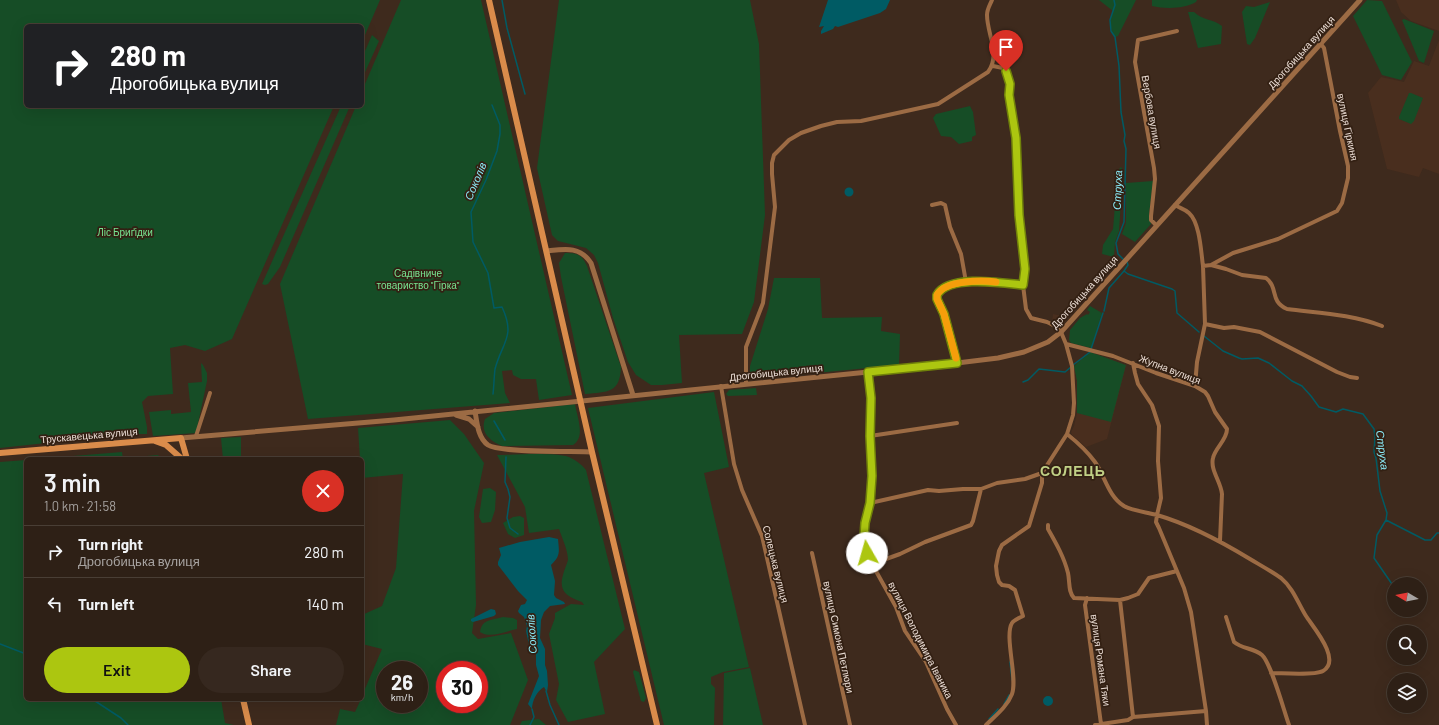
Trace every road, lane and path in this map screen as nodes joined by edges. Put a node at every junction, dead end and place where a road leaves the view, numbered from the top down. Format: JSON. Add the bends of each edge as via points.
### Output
{"nodes":[{"id":1,"x":489,"y":0,"type":"edge"},
{"id":2,"x":992,"y":0,"type":"edge"},
{"id":3,"x":1360,"y":0,"type":"edge"},
{"id":4,"x":1177,"y":31,"type":"dead end"},
{"id":5,"x":1320,"y":43,"type":"junction"},
{"id":6,"x":993,"y":66,"type":"junction"},
{"id":7,"x":932,"y":205,"type":"dead end"},
{"id":8,"x":1175,"y":205,"type":"junction"},
{"id":9,"x":1156,"y":225,"type":"junction"},
{"id":10,"x":547,"y":251,"type":"junction"},
{"id":11,"x":1211,"y":265,"type":"junction"},
{"id":12,"x":1203,"y":266,"type":"junction"},
{"id":13,"x":966,"y":282,"type":"junction"},
{"id":14,"x":1023,"y":285,"type":"junction"},
{"id":15,"x":1205,"y":324,"type":"junction"},
{"id":16,"x":1382,"y":326,"type":"dead end"},
{"id":17,"x":1061,"y":332,"type":"junction"},
{"id":18,"x":1066,"y":344,"type":"junction"},
{"id":19,"x":957,"y":363,"type":"junction"},
{"id":20,"x":1133,"y":363,"type":"junction"},
{"id":21,"x":868,"y":372,"type":"junction"},
{"id":22,"x":1357,"y":378,"type":"dead end"},
{"id":23,"x":746,"y":384,"type":"junction"},
{"id":24,"x":721,"y":386,"type":"junction"},
{"id":25,"x":1195,"y":386,"type":"junction"},
{"id":26,"x":210,"y":393,"type":"dead end"},
{"id":27,"x":633,"y":395,"type":"junction"},
{"id":28,"x":567,"y":402,"type":"joint"},
{"id":29,"x":475,"y":411,"type":"junction"},
{"id":30,"x":451,"y":414,"type":"junction"},
{"id":31,"x":957,"y":423,"type":"dead end"},
{"id":32,"x":478,"y":427,"type":"junction"},
{"id":33,"x":1067,"y":434,"type":"junction"},
{"id":34,"x":196,"y":436,"type":"junction"},
{"id":35,"x":870,"y":436,"type":"junction"},
{"id":36,"x":180,"y":438,"type":"junction"},
{"id":37,"x":152,"y":439,"type":"junction"},
{"id":38,"x":592,"y":452,"type":"junction"},
{"id":39,"x":0,"y":454,"type":"edge"},
{"id":40,"x":180,"y":457,"type":"edge"},
{"id":41,"x":187,"y":457,"type":"edge"},
{"id":42,"x":1042,"y":473,"type":"junction"},
{"id":43,"x":981,"y":489,"type":"junction"},
{"id":44,"x":870,"y":503,"type":"junction"},
{"id":45,"x":1157,"y":515,"type":"junction"},
{"id":46,"x":1048,"y":525,"type":"dead end"},
{"id":47,"x":1220,"y":541,"type":"junction"},
{"id":48,"x":812,"y":553,"type":"dead end"},
{"id":49,"x":872,"y":564,"type":"junction"},
{"id":50,"x":1177,"y":571,"type":"junction"},
{"id":51,"x":1087,"y":598,"type":"junction"},
{"id":52,"x":1120,"y":600,"type":"junction"},
{"id":53,"x":1226,"y":617,"type":"dead end"},
{"id":54,"x":1271,"y":672,"type":"junction"},
{"id":55,"x":243,"y":701,"type":"edge"},
{"id":56,"x":1206,"y":711,"type":"junction"},
{"id":57,"x":1133,"y":717,"type":"junction"},
{"id":58,"x":1101,"y":724,"type":"junction"},
{"id":59,"x":249,"y":725,"type":"edge"},
{"id":60,"x":657,"y":725,"type":"edge"},
{"id":61,"x":805,"y":725,"type":"edge"},
{"id":62,"x":850,"y":725,"type":"edge"},
{"id":63,"x":956,"y":725,"type":"edge"},
{"id":64,"x":986,"y":725,"type":"edge"},
{"id":65,"x":1094,"y":725,"type":"edge"},
{"id":66,"x":1207,"y":725,"type":"edge"},
{"id":67,"x":1289,"y":725,"type":"edge"}],
"edges":[{"from":1,"to":10,"type":"main road"},
{"from":2,"to":6,"type":"street","via":[[987,16]]},
{"from":3,"to":5,"type":"street","name":"Дрогобицька вулиця"},
{"from":4,"to":9,"type":"street","name":"Вербова вулиця","via":[[1138,40],[1135,62],[1154,168],[1151,220]]},
{"from":5,"to":8,"type":"street","name":"Дрогобицька вулиця"},
{"from":5,"to":11,"type":"street","name":"вулиця Гіркиня","via":[[1324,48],[1348,166],[1348,178],[1340,208],[1337,212],[1278,239],[1233,252]]},
{"from":6,"to":14,"type":"street","via":[[1006,71],[1010,84],[1025,269]]},
{"from":6,"to":23,"type":"street","via":[[988,72],[938,104],[861,121],[821,126],[789,140],[774,155],[772,174],[775,207],[763,303],[746,347]]},
{"from":7,"to":13,"type":"street","via":[[945,205],[950,227],[961,254]]},
{"from":8,"to":9,"type":"street","name":"Дрогобицька вулиця"},
{"from":8,"to":12,"type":"street","via":[[1190,213],[1192,217],[1200,241]]},
{"from":9,"to":17,"type":"street","name":"Дрогобицька вулиця"},
{"from":10,"to":27,"type":"street","via":[[578,250],[587,256]]},
{"from":10,"to":38,"type":"main road"},
{"from":11,"to":12,"type":"street","name":"вулиця Гіркиня"},
{"from":11,"to":16,"type":"street","via":[[1242,275],[1266,278],[1273,286],[1277,303],[1287,309],[1363,320]]},
{"from":12,"to":15,"type":"street"},
{"from":13,"to":14,"type":"street"},
{"from":13,"to":19,"type":"street","via":[[942,289],[937,295]]},
{"from":14,"to":17,"type":"street","via":[[1026,309],[1031,318],[1047,322]]},
{"from":15,"to":22,"type":"street","via":[[1260,332],[1337,372]]},
{"from":15,"to":25,"type":"street"},
{"from":17,"to":18,"type":"street"},
{"from":17,"to":19,"type":"street","name":"Дрогобицька вулиця","via":[[1048,342],[1024,352]]},
{"from":18,"to":20,"type":"street","name":"Жупна вулиця"},
{"from":18,"to":33,"type":"street","via":[[1072,366],[1074,403]]},
{"from":19,"to":21,"type":"street","name":"Дрогобицька вулиця"},
{"from":20,"to":25,"type":"street","name":"Жупна вулиця"},
{"from":20,"to":45,"type":"street","via":[[1138,384],[1152,405],[1159,426],[1161,498]]},
{"from":21,"to":23,"type":"street","name":"Дрогобицька вулиця"},
{"from":21,"to":35,"type":"street","name":"вулиця Володимира Іваника","via":[[871,398]]},
{"from":23,"to":24,"type":"street","name":"Дрогобицька вулиця"},
{"from":24,"to":27,"type":"street","name":"Дрогобицька вулиця"},
{"from":24,"to":61,"type":"street","name":"Солецька вулиця","via":[[734,464],[765,547]]},
{"from":25,"to":47,"type":"street","name":"Жупна вулиця","via":[[1208,396],[1227,429],[1212,464],[1222,494]]},
{"from":26,"to":34,"type":"street"},
{"from":27,"to":28,"type":"street","name":"Дрогобицька вулиця"},
{"from":28,"to":29,"type":"street","name":"Трускавецька вулиця"},
{"from":29,"to":30,"type":"street","name":"Трускавецька вулиця"},
{"from":29,"to":32,"type":"street"},
{"from":30,"to":32,"type":"street","via":[[469,419]]},
{"from":30,"to":34,"type":"street","name":"Трускавецька вулиця"},
{"from":31,"to":35,"type":"street"},
{"from":32,"to":38,"type":"street","via":[[485,442],[494,448]]},
{"from":33,"to":42,"type":"street"},
{"from":33,"to":45,"type":"street","via":[[1095,462],[1110,491],[1119,502],[1126,507]]},
{"from":34,"to":36,"type":"street","name":"Трускавецька вулиця"},
{"from":35,"to":44,"type":"street","name":"вулиця Володимира Іваника"},
{"from":36,"to":37,"type":"main road","name":"Трускавецька вулиця"},
{"from":36,"to":41,"type":"main road"},
{"from":37,"to":39,"type":"main road","name":"Трускавецька вулиця"},
{"from":37,"to":40,"type":"main road","via":[[166,445]]},
{"from":38,"to":60,"type":"main road"},
{"from":42,"to":43,"type":"street","via":[[1025,480],[997,483]]},
{"from":42,"to":64,"type":"street","via":[[1042,482],[1029,526],[1002,546],[998,557],[999,582],[1015,590],[1023,616],[1014,621],[1011,627],[1014,687],[1012,695]]},
{"from":43,"to":44,"type":"street","via":[[928,490]]},
{"from":43,"to":49,"type":"street","via":[[971,525]]},
{"from":44,"to":49,"type":"street","name":"вулиця Володимира Іваника","via":[[864,538]]},
{"from":45,"to":47,"type":"street"},
{"from":45,"to":50,"type":"street","via":[[1156,522]]},
{"from":46,"to":51,"type":"street","via":[[1068,574],[1071,595],[1074,598]]},
{"from":47,"to":54,"type":"street","via":[[1282,579],[1293,592],[1327,649],[1329,660],[1323,671]]},
{"from":48,"to":62,"type":"street","name":"вулиця Симона Петлюри"},
{"from":49,"to":63,"type":"street","name":"вулиця Володимира Іваника","via":[[893,602],[905,631],[926,662]]},
{"from":50,"to":52,"type":"street","via":[[1149,578],[1138,594]]},
{"from":50,"to":56,"type":"street","via":[[1191,612]]},
{"from":51,"to":52,"type":"street"},
{"from":51,"to":58,"type":"street","name":"вулиця Романа Тяки","via":[[1085,605]]},
{"from":52,"to":57,"type":"street"},
{"from":53,"to":54,"type":"street","via":[[1234,642],[1258,652],[1264,657]]},
{"from":54,"to":67,"type":"street"},
{"from":55,"to":59,"type":"main road"},
{"from":56,"to":57,"type":"street"},
{"from":56,"to":66,"type":"street"},
{"from":57,"to":58,"type":"street"},
{"from":58,"to":65,"type":"street"}]}
